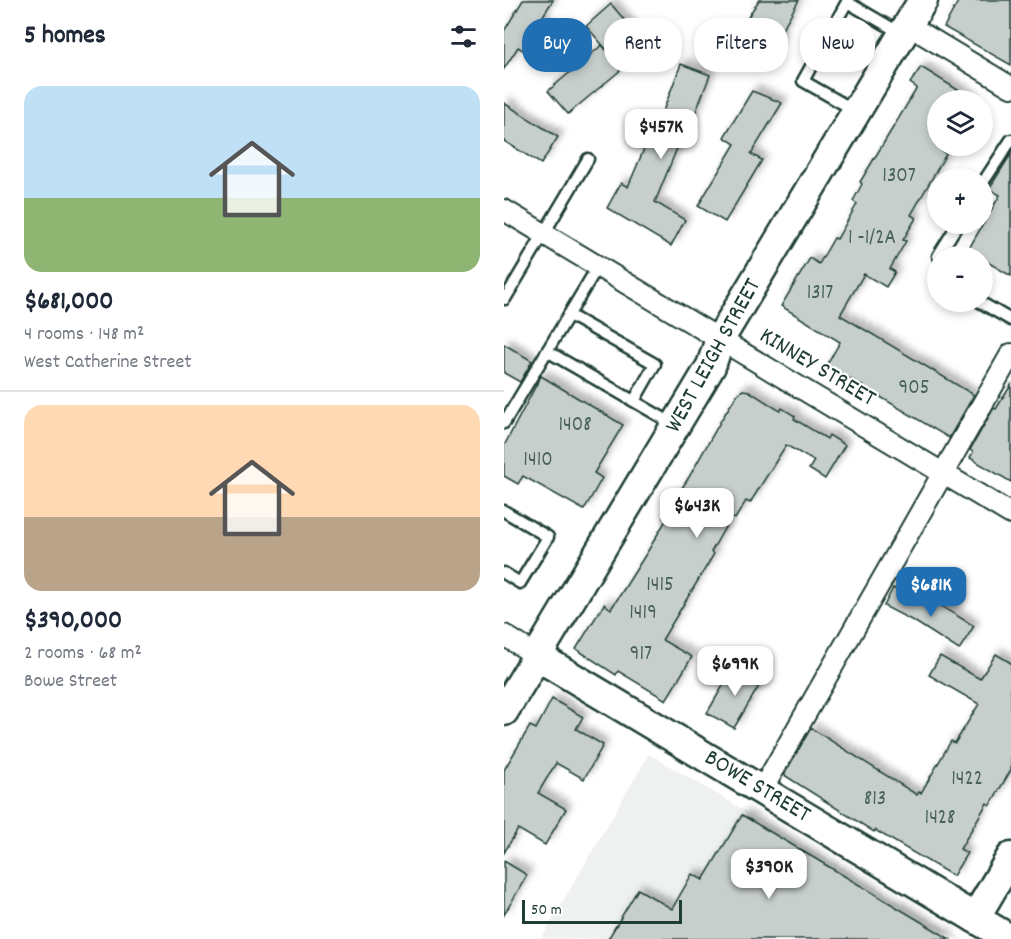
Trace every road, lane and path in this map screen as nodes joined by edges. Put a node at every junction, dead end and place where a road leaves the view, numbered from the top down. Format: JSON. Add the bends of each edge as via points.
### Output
{"nodes":[{"id":1,"x":923,"y":0,"type":"edge"},
{"id":2,"x":905,"y":29,"type":"junction"},
{"id":3,"x":1011,"y":87,"type":"edge"},
{"id":4,"x":856,"y":111,"type":"junction"},
{"id":5,"x":1011,"y":140,"type":"edge"},
{"id":6,"x":588,"y":159,"type":"dead end"},
{"id":7,"x":993,"y":168,"type":"edge"},
{"id":8,"x":504,"y":210,"type":"edge"},
{"id":9,"x":544,"y":233,"type":"junction"},
{"id":10,"x":598,"y":266,"type":"junction"},
{"id":11,"x":505,"y":299,"type":"edge"},
{"id":12,"x":993,"y":310,"type":"edge"},
{"id":13,"x":569,"y":315,"type":"junction"},
{"id":14,"x":1011,"y":320,"type":"edge"},
{"id":15,"x":720,"y":339,"type":"junction"},
{"id":16,"x":547,"y":351,"type":"junction"},
{"id":17,"x":1011,"y":354,"type":"edge"},
{"id":18,"x":634,"y":401,"type":"junction"},
{"id":19,"x":504,"y":423,"type":"edge"},
{"id":20,"x":676,"y":425,"type":"junction"},
{"id":21,"x":942,"y":474,"type":"junction"},
{"id":22,"x":504,"y":511,"type":"edge"},
{"id":23,"x":1011,"y":514,"type":"edge"},
{"id":24,"x":504,"y":573,"type":"edge"},
{"id":25,"x":504,"y":635,"type":"edge"},
{"id":26,"x":537,"y":656,"type":"junction"},
{"id":27,"x":504,"y":711,"type":"edge"},
{"id":28,"x":762,"y":790,"type":"junction"},
{"id":29,"x":1011,"y":857,"type":"edge"},
{"id":30,"x":975,"y":918,"type":"junction"},
{"id":31,"x":1010,"y":939,"type":"edge"}],
"edges":[{"from":1,"to":2,"type":"street","name":"WEST LEIGH STREET"},
{"from":2,"to":3,"type":"street"},
{"from":2,"to":4,"type":"street","name":"WEST LEIGH STREET"},
{"from":2,"to":4,"type":"lane","via":[[848,2],[803,81]]},
{"from":4,"to":15,"type":"street","name":"WEST LEIGH STREET"},
{"from":5,"to":7,"type":"lane"},
{"from":6,"to":9,"type":"lane"},
{"from":8,"to":9,"type":"street","name":"KINNEY STREET"},
{"from":9,"to":10,"type":"street","name":"KINNEY STREET"},
{"from":9,"to":11,"type":"lane"},
{"from":10,"to":13,"type":"lane"},
{"from":10,"to":15,"type":"street","name":"KINNEY STREET"},
{"from":12,"to":14,"type":"lane"},
{"from":13,"to":16,"type":"lane"},
{"from":13,"to":18,"type":"lane","via":[[655,364]]},
{"from":15,"to":20,"type":"street","name":"WEST LEIGH STREET","via":[[711,366]]},
{"from":15,"to":21,"type":"street","name":"KINNEY STREET"},
{"from":16,"to":18,"type":"lane"},
{"from":16,"to":19,"type":"lane"},
{"from":17,"to":21,"type":"street"},
{"from":18,"to":20,"type":"lane"},
{"from":20,"to":26,"type":"street","name":"WEST LEIGH STREET"},
{"from":21,"to":23,"type":"street","name":"KINNEY STREET"},
{"from":21,"to":28,"type":"street"},
{"from":22,"to":24,"type":"lane","via":[[548,537],[520,583]]},
{"from":25,"to":26,"type":"street","name":"BOWE STREET"},
{"from":26,"to":27,"type":"street","name":"WEST LEIGH STREET"},
{"from":26,"to":28,"type":"street","name":"BOWE STREET"},
{"from":28,"to":30,"type":"street","name":"BOWE STREET"},
{"from":29,"to":30,"type":"street"},
{"from":30,"to":31,"type":"street","name":"BOWE STREET"}]}
